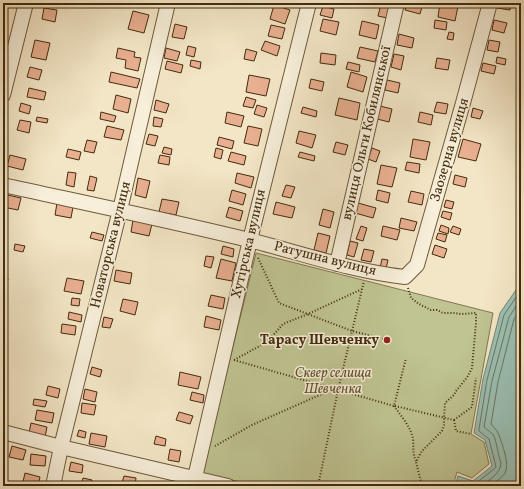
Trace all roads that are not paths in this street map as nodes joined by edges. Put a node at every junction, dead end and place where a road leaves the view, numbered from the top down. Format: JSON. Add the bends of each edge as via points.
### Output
{"nodes":[{"id":1,"x":26,"y":3,"type":"edge"},
{"id":2,"x":168,"y":3,"type":"edge"},
{"id":3,"x":309,"y":3,"type":"edge"},
{"id":4,"x":397,"y":3,"type":"edge"},
{"id":5,"x":490,"y":3,"type":"edge"},
{"id":6,"x":3,"y":95,"type":"edge"},
{"id":7,"x":3,"y":185,"type":"edge"},
{"id":8,"x":120,"y":210,"type":"junction"},
{"id":9,"x":250,"y":240,"type":"junction"},
{"id":10,"x":337,"y":264,"type":"junction"},
{"id":11,"x":389,"y":275,"type":"joint"},
{"id":12,"x":3,"y":432,"type":"edge"},
{"id":13,"x":62,"y":447,"type":"junction"},
{"id":14,"x":194,"y":482,"type":"edge"},
{"id":15,"x":53,"y":486,"type":"edge"},
{"id":16,"x":228,"y":486,"type":"edge"}],
"edges":[{"from":1,"to":6,"type":"street"},
{"from":2,"to":8,"type":"street","name":"Новаторська вулиця"},
{"from":3,"to":9,"type":"street","name":"Хутірська вулиця"},
{"from":4,"to":10,"type":"street","name":"вулиця Ольги Кобилянської"},
{"from":5,"to":11,"type":"street","name":"Заозерна вулиця","via":[[417,265],[405,277]]},
{"from":7,"to":8,"type":"street","name":"Ратушна вулиця"},
{"from":8,"to":9,"type":"street","name":"Ратушна вулиця"},
{"from":8,"to":13,"type":"street","name":"Новаторська вулиця"},
{"from":9,"to":10,"type":"street","name":"Ратушна вулиця"},
{"from":9,"to":14,"type":"street","name":"Хутірська вулиця","via":[[228,358]]},
{"from":10,"to":11,"type":"street","name":"Ратушна вулиця"},
{"from":12,"to":13,"type":"street"},
{"from":13,"to":14,"type":"street"},
{"from":13,"to":15,"type":"street","name":"Новаторська вулиця"},
{"from":14,"to":16,"type":"street"}]}
